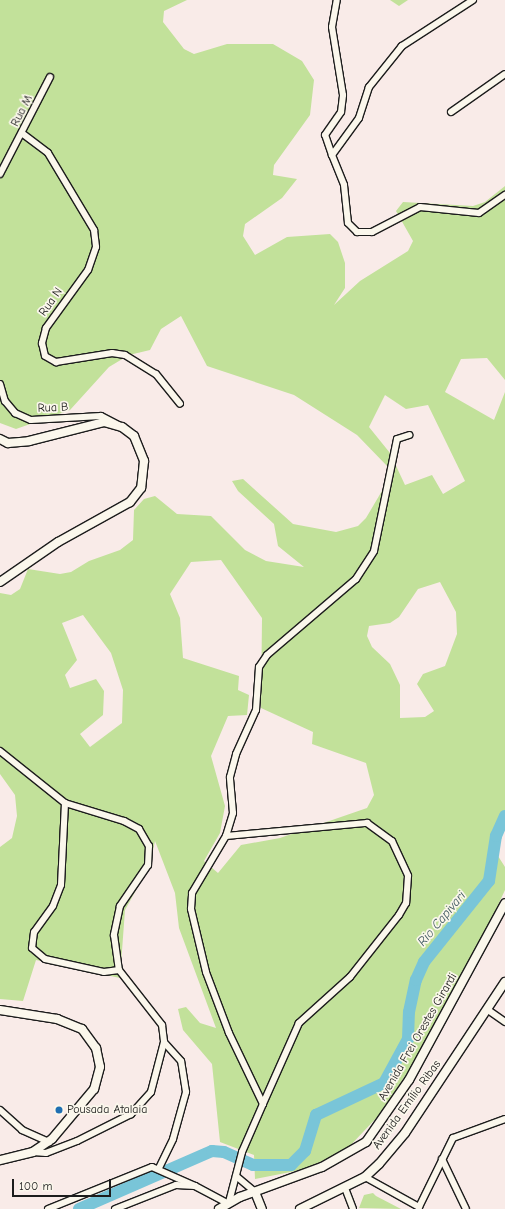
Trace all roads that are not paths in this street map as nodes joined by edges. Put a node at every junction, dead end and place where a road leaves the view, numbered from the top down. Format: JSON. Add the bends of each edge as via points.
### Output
{"nodes":[{"id":1,"x":337,"y":0,"type":"edge"},
{"id":2,"x":473,"y":0,"type":"edge"},
{"id":3,"x":505,"y":74,"type":"edge"},
{"id":4,"x":50,"y":77,"type":"dead end"},
{"id":5,"x":451,"y":112,"type":"dead end"},
{"id":6,"x":23,"y":134,"type":"junction"},
{"id":7,"x":332,"y":155,"type":"junction"},
{"id":8,"x":0,"y":174,"type":"edge"},
{"id":9,"x":505,"y":195,"type":"edge"},
{"id":10,"x":0,"y":384,"type":"edge"},
{"id":11,"x":180,"y":404,"type":"dead end"},
{"id":12,"x":122,"y":427,"type":"junction"},
{"id":13,"x":409,"y":435,"type":"dead end"},
{"id":14,"x":0,"y":439,"type":"edge"},
{"id":15,"x":0,"y":582,"type":"edge"},
{"id":16,"x":0,"y":751,"type":"edge"},
{"id":17,"x":66,"y":803,"type":"junction"},
{"id":18,"x":226,"y":836,"type":"junction"},
{"id":19,"x":505,"y":903,"type":"edge"},
{"id":20,"x":119,"y":970,"type":"junction"},
{"id":21,"x":505,"y":982,"type":"edge"},
{"id":22,"x":0,"y":1010,"type":"edge"},
{"id":23,"x":488,"y":1010,"type":"junction"},
{"id":24,"x":505,"y":1022,"type":"edge"},
{"id":25,"x":164,"y":1042,"type":"junction"},
{"id":26,"x":263,"y":1104,"type":"junction"},
{"id":27,"x":0,"y":1110,"type":"edge"},
{"id":28,"x":505,"y":1119,"type":"edge"},
{"id":29,"x":49,"y":1142,"type":"junction"},
{"id":30,"x":33,"y":1152,"type":"junction"},
{"id":31,"x":442,"y":1159,"type":"junction"},
{"id":32,"x":0,"y":1160,"type":"edge"},
{"id":33,"x":161,"y":1168,"type":"junction"},
{"id":34,"x":236,"y":1176,"type":"junction"},
{"id":35,"x":365,"y":1177,"type":"junction"},
{"id":36,"x":195,"y":1186,"type":"junction"},
{"id":37,"x":345,"y":1188,"type":"junction"},
{"id":38,"x":255,"y":1192,"type":"junction"},
{"id":39,"x":228,"y":1202,"type":"junction"},
{"id":40,"x":419,"y":1208,"type":"edge"},
{"id":41,"x":48,"y":1209,"type":"edge"},
{"id":42,"x":115,"y":1209,"type":"edge"},
{"id":43,"x":219,"y":1209,"type":"edge"},
{"id":44,"x":262,"y":1209,"type":"edge"},
{"id":45,"x":300,"y":1209,"type":"edge"},
{"id":46,"x":353,"y":1209,"type":"edge"},
{"id":47,"x":466,"y":1209,"type":"edge"}],
"edges":[{"from":1,"to":7,"type":"street","via":[[332,27],[343,95],[340,112],[325,136]]},
{"from":2,"to":7,"type":"street","via":[[402,46],[369,87],[359,118]]},
{"from":3,"to":5,"type":"street"},
{"from":4,"to":6,"type":"street","name":"Rua M"},
{"from":6,"to":8,"type":"street","name":"Rua M"},
{"from":6,"to":11,"type":"street","name":"Rua N","via":[[48,153],[94,230],[96,246],[88,270],[46,328],[42,343],[45,356],[56,362],[112,353],[125,355],[161,378]]},
{"from":7,"to":9,"type":"street","via":[[344,185],[348,223],[357,232],[372,232],[420,207],[478,213]]},
{"from":10,"to":12,"type":"street","name":"Rua B","via":[[5,401],[15,413],[31,420],[101,416]]},
{"from":12,"to":14,"type":"street","via":[[90,424],[29,441],[8,442]]},
{"from":12,"to":15,"type":"street","via":[[134,436],[142,451],[143,477],[138,493],[130,502],[58,542]]},
{"from":13,"to":18,"type":"street","via":[[397,438],[374,551],[356,579],[267,656],[259,667],[256,710],[236,754],[230,777],[233,812]]},
{"from":16,"to":17,"type":"street"},
{"from":17,"to":20,"type":"street","via":[[124,821],[139,829],[149,846],[148,865],[120,906],[115,926]]},
{"from":17,"to":20,"type":"street","via":[[61,885],[53,906],[34,932],[32,948],[45,959],[104,972]]},
{"from":18,"to":26,"type":"street","via":[[196,881],[191,909],[208,978],[229,1033]]},
{"from":18,"to":26,"type":"street","via":[[367,823],[392,841],[408,876],[406,903],[399,915],[350,977],[299,1023]]},
{"from":19,"to":38,"type":"street","name":"Avenida Frei Orestes Girardi","via":[[409,1080],[366,1142],[322,1167]]},
{"from":20,"to":25,"type":"street","via":[[155,1013],[162,1025]]},
{"from":21,"to":23,"type":"street","name":"Avenida Emílio Ribas"},
{"from":22,"to":29,"type":"street","via":[[57,1019],[82,1029],[96,1048],[99,1076],[94,1089],[68,1123]]},
{"from":23,"to":24,"type":"street"},
{"from":23,"to":35,"type":"street","name":"Avenida Emílio Ribas","via":[[404,1134]]},
{"from":25,"to":30,"type":"street","via":[[151,1092],[139,1107],[58,1150]]},
{"from":25,"to":33,"type":"street","via":[[181,1060],[186,1092],[173,1139]]},
{"from":26,"to":34,"type":"street","via":[[242,1152]]},
{"from":27,"to":29,"type":"street","via":[[22,1130]]},
{"from":28,"to":31,"type":"street","via":[[453,1138]]},
{"from":29,"to":30,"type":"street"},
{"from":30,"to":32,"type":"street"},
{"from":31,"to":40,"type":"street"},
{"from":31,"to":47,"type":"street"},
{"from":33,"to":36,"type":"street"},
{"from":33,"to":41,"type":"street","via":[[145,1168]]},
{"from":34,"to":38,"type":"street"},
{"from":34,"to":39,"type":"street"},
{"from":35,"to":37,"type":"street","name":"Avenida Emílio Ribas"},
{"from":35,"to":40,"type":"street"},
{"from":36,"to":39,"type":"street"},
{"from":36,"to":42,"type":"street","via":[[167,1187]]},
{"from":37,"to":45,"type":"street","name":"Avenida Emílio Ribas"},
{"from":37,"to":46,"type":"street"},
{"from":38,"to":39,"type":"street","name":"Avenida Frei Orestes Girardi"},
{"from":38,"to":44,"type":"street"},
{"from":39,"to":43,"type":"street","name":"Avenida Frei Orestes Girardi"}]}
